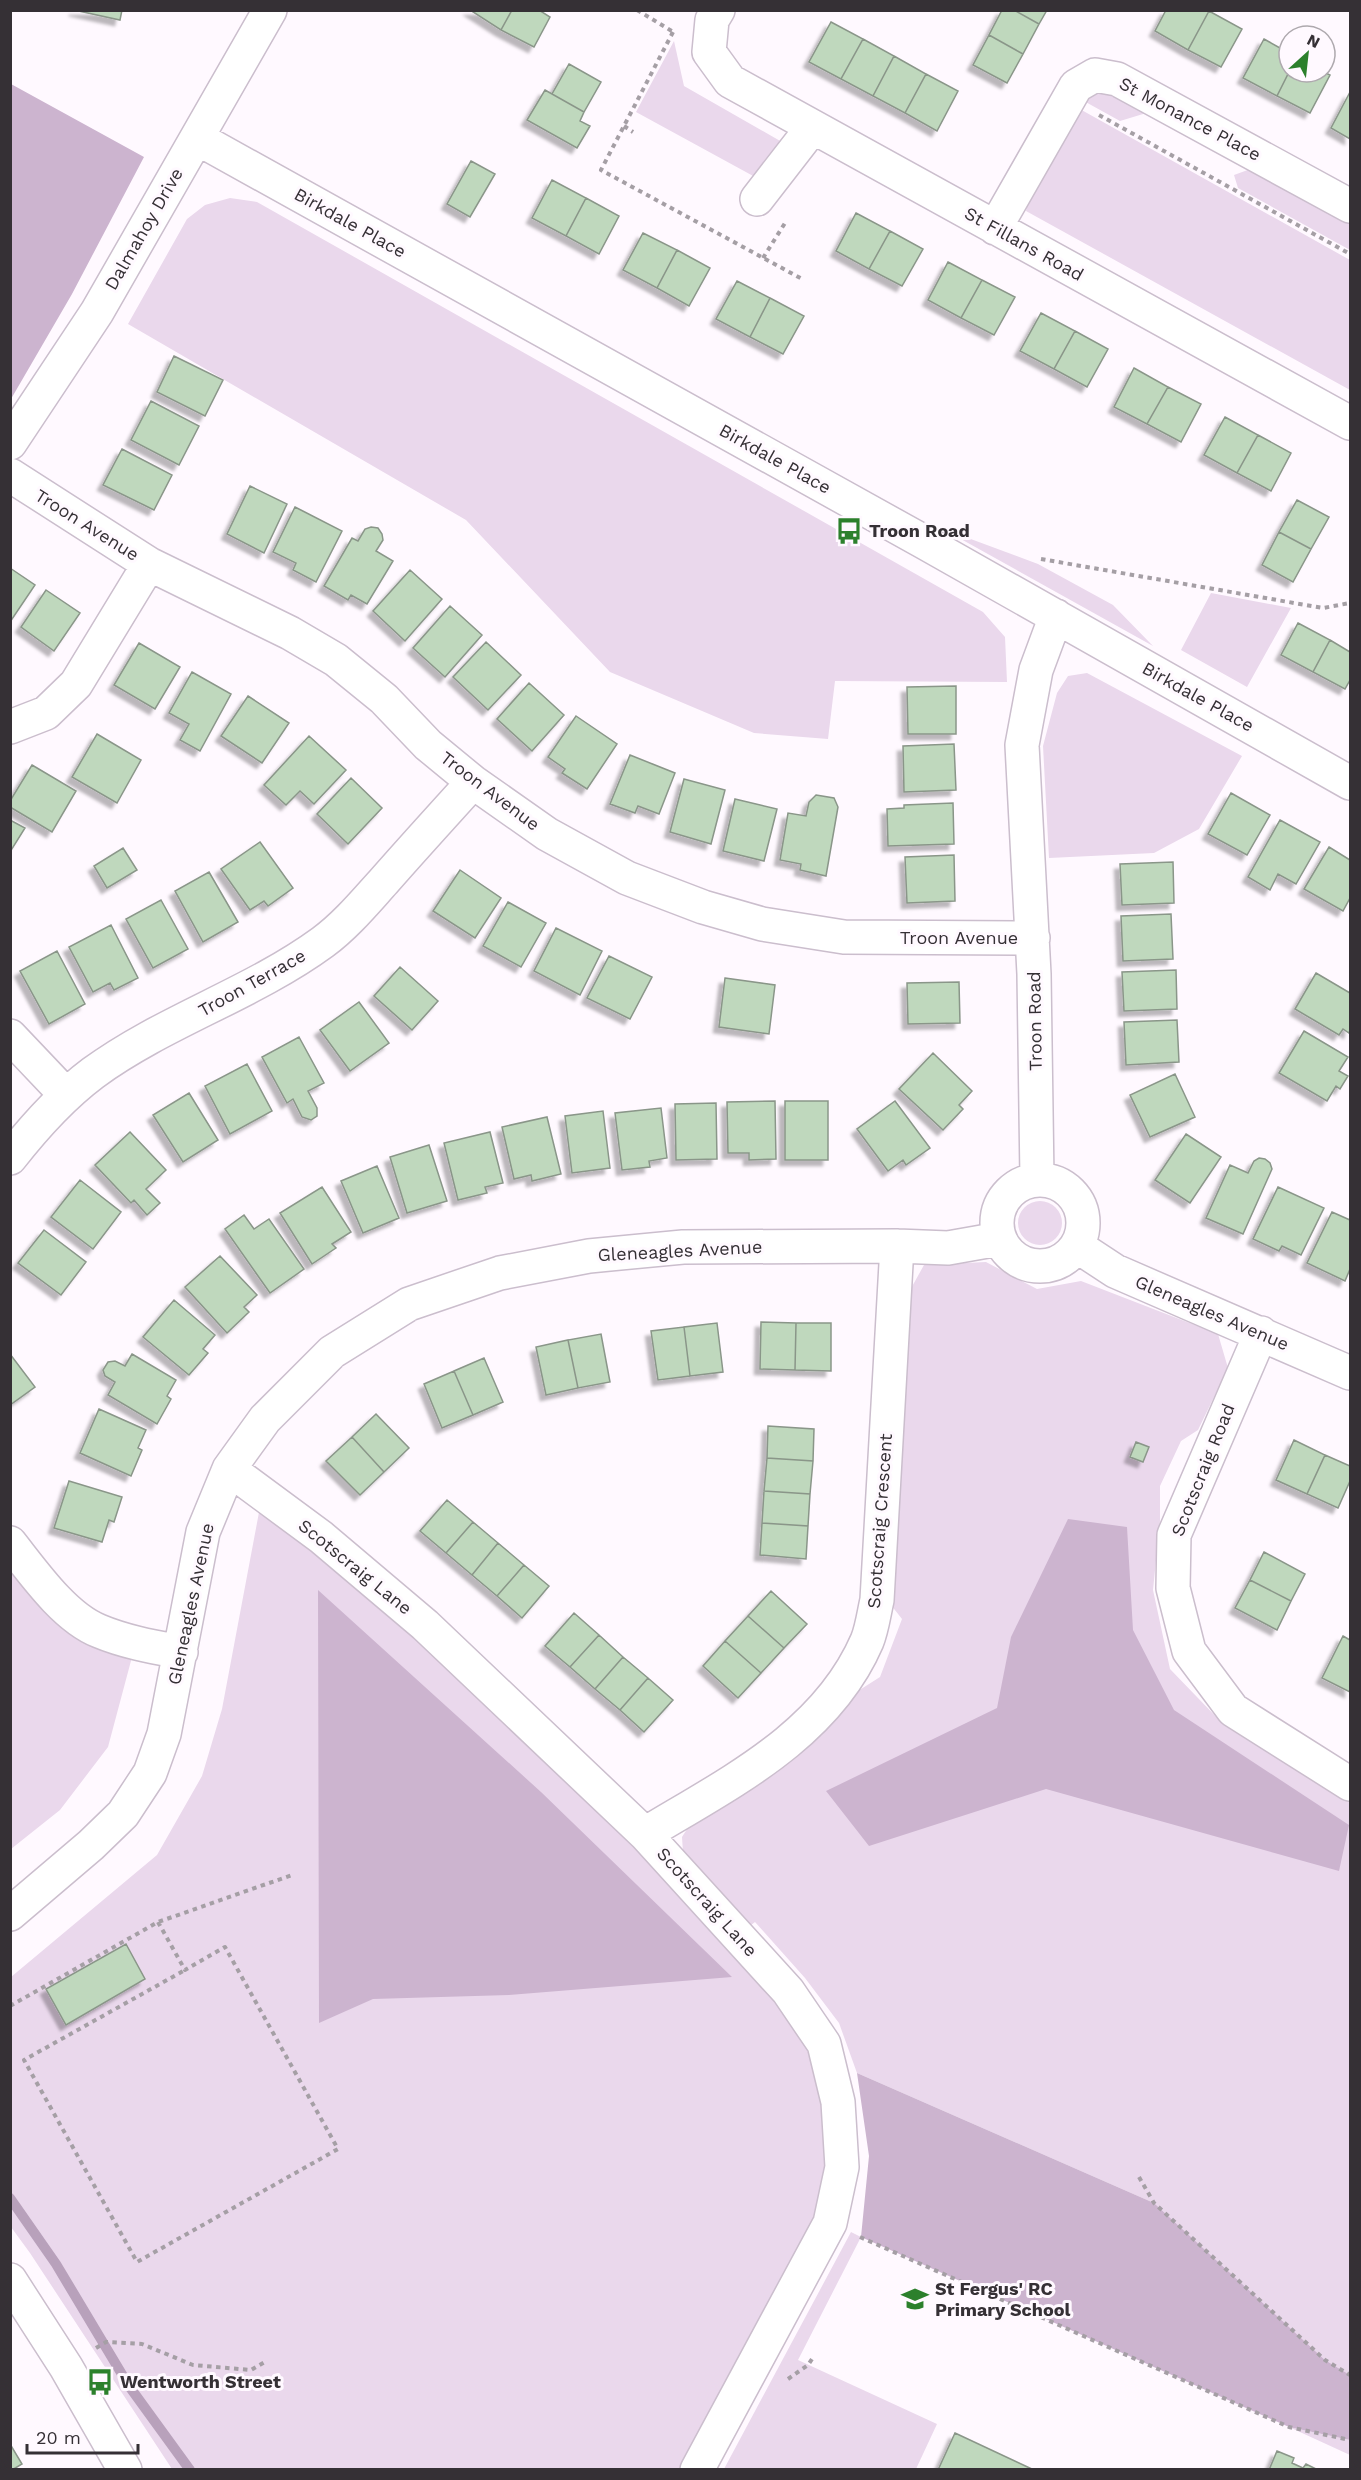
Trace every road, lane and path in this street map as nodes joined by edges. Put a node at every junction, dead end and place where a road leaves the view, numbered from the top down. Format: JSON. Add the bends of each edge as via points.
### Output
{"nodes":[{"id":1,"x":270,"y":10,"type":"edge"},
{"id":2,"x":718,"y":10,"type":"edge"},
{"id":3,"x":673,"y":32,"type":"dead end"},
{"id":4,"x":1069,"y":98,"type":"junction"},
{"id":5,"x":624,"y":126,"type":"junction"},
{"id":6,"x":812,"y":128,"type":"junction"},
{"id":7,"x":633,"y":132,"type":"dead end"},
{"id":8,"x":197,"y":138,"type":"junction"},
{"id":9,"x":757,"y":199,"type":"dead end"},
{"id":10,"x":1350,"y":206,"type":"edge"},
{"id":11,"x":995,"y":228,"type":"junction"},
{"id":12,"x":1350,"y":254,"type":"edge"},
{"id":13,"x":804,"y":280,"type":"dead end"},
{"id":14,"x":1350,"y":423,"type":"edge"},
{"id":15,"x":10,"y":443,"type":"edge"},
{"id":16,"x":10,"y":475,"type":"edge"},
{"id":17,"x":1041,"y":559,"type":"dead end"},
{"id":18,"x":149,"y":564,"type":"junction"},
{"id":19,"x":1350,"y":603,"type":"edge"},
{"id":20,"x":1056,"y":616,"type":"junction"},
{"id":21,"x":10,"y":728,"type":"edge"},
{"id":22,"x":472,"y":782,"type":"junction"},
{"id":23,"x":1350,"y":783,"type":"edge"},
{"id":24,"x":1033,"y":938,"type":"junction"},
{"id":25,"x":10,"y":1035,"type":"edge"},
{"id":26,"x":66,"y":1095,"type":"junction"},
{"id":27,"x":10,"y":1158,"type":"edge"},
{"id":28,"x":1037,"y":1179,"type":"junction"},
{"id":29,"x":999,"y":1239,"type":"junction"},
{"id":30,"x":897,"y":1246,"type":"junction"},
{"id":31,"x":1077,"y":1246,"type":"junction"},
{"id":32,"x":1262,"y":1333,"type":"junction"},
{"id":33,"x":1350,"y":1373,"type":"edge"},
{"id":34,"x":229,"y":1469,"type":"junction"},
{"id":35,"x":10,"y":1543,"type":"edge"},
{"id":36,"x":181,"y":1652,"type":"junction"},
{"id":37,"x":1350,"y":1784,"type":"edge"},
{"id":38,"x":645,"y":1834,"type":"junction"},
{"id":39,"x":292,"y":1875,"type":"dead end"},
{"id":40,"x":10,"y":1914,"type":"edge"},
{"id":41,"x":158,"y":1922,"type":"junction"},
{"id":42,"x":185,"y":1970,"type":"junction"},
{"id":43,"x":10,"y":2006,"type":"edge"},
{"id":44,"x":1139,"y":2176,"type":"dead end"},
{"id":45,"x":830,"y":2223,"type":"junction"},
{"id":46,"x":10,"y":2280,"type":"edge"},
{"id":47,"x":265,"y":2362,"type":"dead end"},
{"id":48,"x":66,"y":2367,"type":"junction"},
{"id":49,"x":1350,"y":2375,"type":"edge"},
{"id":50,"x":1350,"y":2440,"type":"edge"},
{"id":51,"x":125,"y":2469,"type":"edge"},
{"id":52,"x":697,"y":2469,"type":"edge"}],
"edges":[{"from":1,"to":8,"type":"street","name":"Dalmahoy Drive"},
{"from":2,"to":6,"type":"street","name":"St Fillans Road","via":[[712,21],[709,52],[730,81]]},
{"from":3,"to":5,"type":"path"},
{"from":4,"to":10,"type":"street","name":"St Monance Place","via":[[1076,86],[1095,75],[1117,79]]},
{"from":4,"to":11,"type":"street","name":"St Monance Place"},
{"from":4,"to":12,"type":"path"},
{"from":5,"to":7,"type":"path"},
{"from":5,"to":13,"type":"path","via":[[601,170]]},
{"from":6,"to":9,"type":"street"},
{"from":6,"to":11,"type":"street","name":"St Fillans Road"},
{"from":8,"to":15,"type":"street","name":"Dalmahoy Drive","via":[[97,312]]},
{"from":8,"to":20,"type":"street","name":"Birkdale Place"},
{"from":11,"to":14,"type":"street","name":"St Fillans Road"},
{"from":16,"to":18,"type":"street","name":"Troon Avenue"},
{"from":17,"to":19,"type":"path","via":[[1323,608]]},
{"from":18,"to":21,"type":"street","via":[[76,684],[46,713]]},
{"from":18,"to":22,"type":"street","name":"Troon Avenue","via":[[290,633],[336,660],[384,699]]},
{"from":20,"to":23,"type":"street","name":"Birkdale Place"},
{"from":20,"to":24,"type":"street","name":"Troon Road","via":[[1036,670],[1022,745]]},
{"from":22,"to":24,"type":"street","name":"Troon Avenue","via":[[547,834],[627,878],[762,924],[844,937]]},
{"from":22,"to":26,"type":"street","name":"Troon Terrace","via":[[349,920],[323,942],[126,1052]]},
{"from":24,"to":28,"type":"street","name":"Troon Road"},
{"from":25,"to":26,"type":"street"},
{"from":26,"to":27,"type":"street","name":"Troon Terrace"},
{"from":28,"to":29,"type":"street","via":[[1012,1189],[1003,1199],[996,1225]]},
{"from":28,"to":31,"type":"street","via":[[1051,1180],[1074,1195],[1084,1220]]},
{"from":29,"to":30,"type":"street","name":"Gleneagles Avenue","via":[[948,1248]]},
{"from":29,"to":31,"type":"street","via":[[1017,1260],[1029,1265],[1043,1266],[1062,1260]]},
{"from":30,"to":34,"type":"street","name":"Gleneagles Avenue","via":[[683,1247],[589,1256],[500,1273],[409,1304],[332,1352],[265,1419]]},
{"from":30,"to":38,"type":"street","name":"Scotscraig Crescent","via":[[877,1600],[868,1639],[844,1684],[815,1719],[756,1766]]},
{"from":31,"to":32,"type":"street","name":"Gleneagles Avenue","via":[[1115,1271]]},
{"from":32,"to":33,"type":"street","name":"Gleneagles Avenue"},
{"from":32,"to":37,"type":"street","name":"Scotscraig Road","via":[[1174,1535],[1173,1588],[1190,1651],[1233,1710]]},
{"from":34,"to":36,"type":"street","name":"Gleneagles Avenue","via":[[203,1532]]},
{"from":34,"to":38,"type":"street","name":"Scotscraig Lane","via":[[321,1538],[425,1625]]},
{"from":35,"to":36,"type":"street","via":[[66,1608],[98,1631]]},
{"from":36,"to":40,"type":"street","name":"Gleneagles Avenue","via":[[164,1734],[150,1773],[123,1814]]},
{"from":38,"to":45,"type":"street","name":"Scotscraig Lane","via":[[788,1991],[824,2044],[838,2102],[842,2167]]},
{"from":39,"to":41,"type":"path"},
{"from":41,"to":42,"type":"path"},
{"from":41,"to":43,"type":"path"},
{"from":42,"to":42,"type":"path","via":[[225,1947],[338,2149],[137,2262],[24,2060]]},
{"from":44,"to":49,"type":"path","via":[[1154,2204],[1325,2360]]},
{"from":45,"to":50,"type":"path","via":[[1289,2427]]},
{"from":45,"to":52,"type":"street","name":"Scotscraig Lane"},
{"from":46,"to":48,"type":"street"},
{"from":47,"to":48,"type":"path","via":[[251,2370],[194,2365],[142,2344],[106,2342]]},
{"from":48,"to":51,"type":"street"}]}
